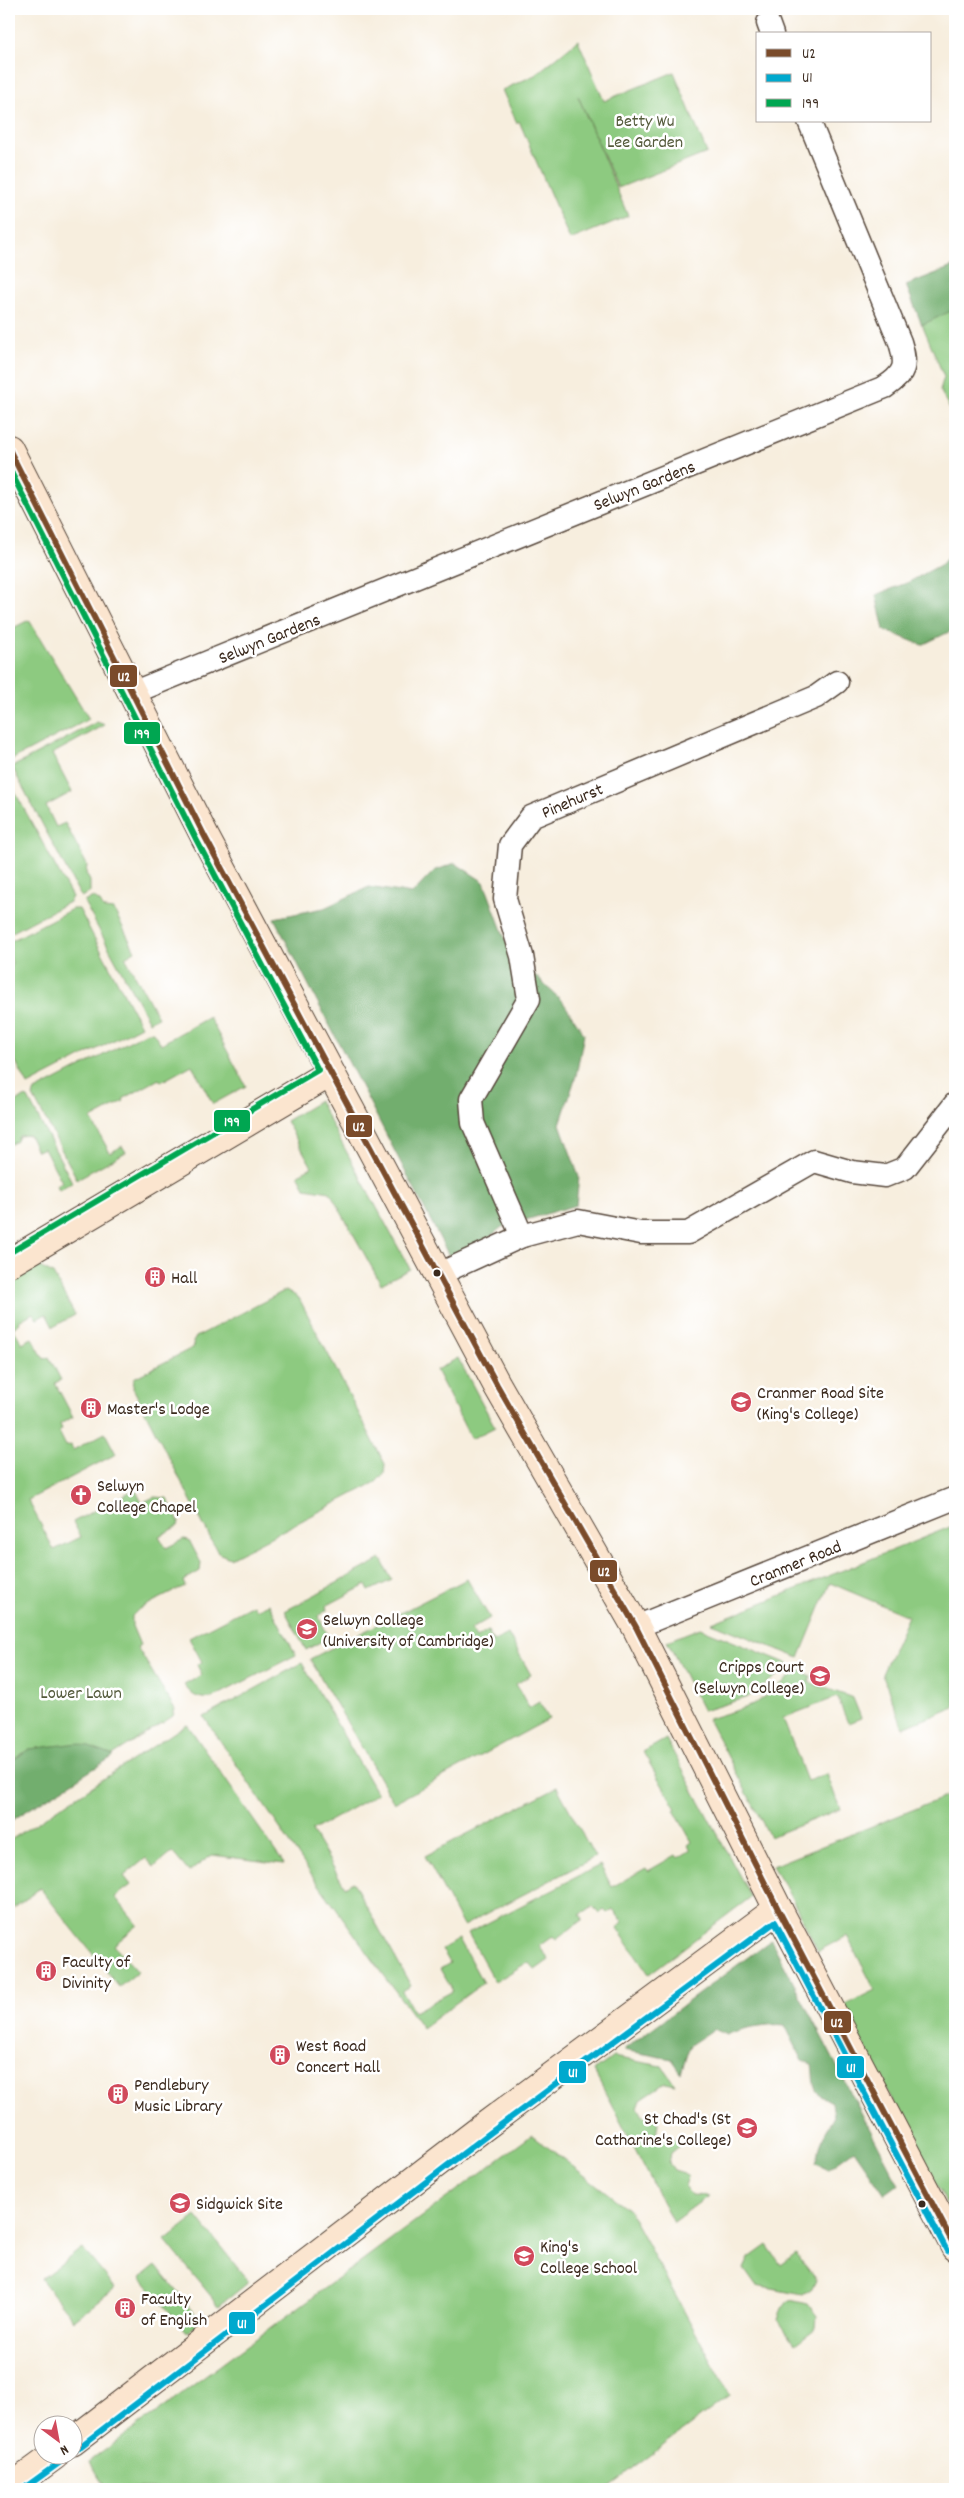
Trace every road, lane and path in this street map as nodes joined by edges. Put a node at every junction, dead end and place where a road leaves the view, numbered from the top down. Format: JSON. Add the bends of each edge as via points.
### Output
{"nodes":[{"id":1,"x":808,"y":122,"type":"edge"},
{"id":2,"x":9,"y":449,"type":"edge"},
{"id":3,"x":837,"y":682,"type":"dead end"},
{"id":4,"x":132,"y":693,"type":"junction"},
{"id":5,"x":330,"y":1073,"type":"junction"},
{"id":6,"x":954,"y":1108,"type":"edge"},
{"id":7,"x":522,"y":1236,"type":"junction"},
{"id":8,"x":9,"y":1262,"type":"edge"},
{"id":9,"x":437,"y":1275,"type":"junction"},
{"id":10,"x":955,"y":1498,"type":"edge"},
{"id":11,"x":636,"y":1627,"type":"junction"},
{"id":12,"x":778,"y":1908,"type":"junction"},
{"id":13,"x":955,"y":2247,"type":"edge"},
{"id":14,"x":82,"y":2434,"type":"edge"},
{"id":15,"x":40,"y":2466,"type":"edge"},
{"id":16,"x":9,"y":2489,"type":"edge"}],
"edges":[{"from":1,"to":4,"type":"street","name":"Selwyn Gardens","via":[[900,342],[904,369],[896,380]]},
{"from":2,"to":4,"type":"street"},
{"from":3,"to":7,"type":"street","name":"Pinehurst","via":[[816,697],[531,817],[510,845],[505,898],[522,956],[529,999],[471,1099],[473,1123]]},
{"from":4,"to":5,"type":"street"},
{"from":5,"to":8,"type":"street"},
{"from":5,"to":9,"type":"street"},
{"from":6,"to":7,"type":"street","via":[[905,1168],[885,1176],[852,1172],[814,1161],[688,1233],[641,1233],[578,1221]]},
{"from":7,"to":9,"type":"street"},
{"from":9,"to":11,"type":"street"},
{"from":10,"to":11,"type":"street","name":"Cranmer Road"},
{"from":11,"to":12,"type":"street"},
{"from":12,"to":13,"type":"street"},
{"from":12,"to":14,"type":"street","via":[[485,2126]]},
{"from":15,"to":16,"type":"street"}]}
